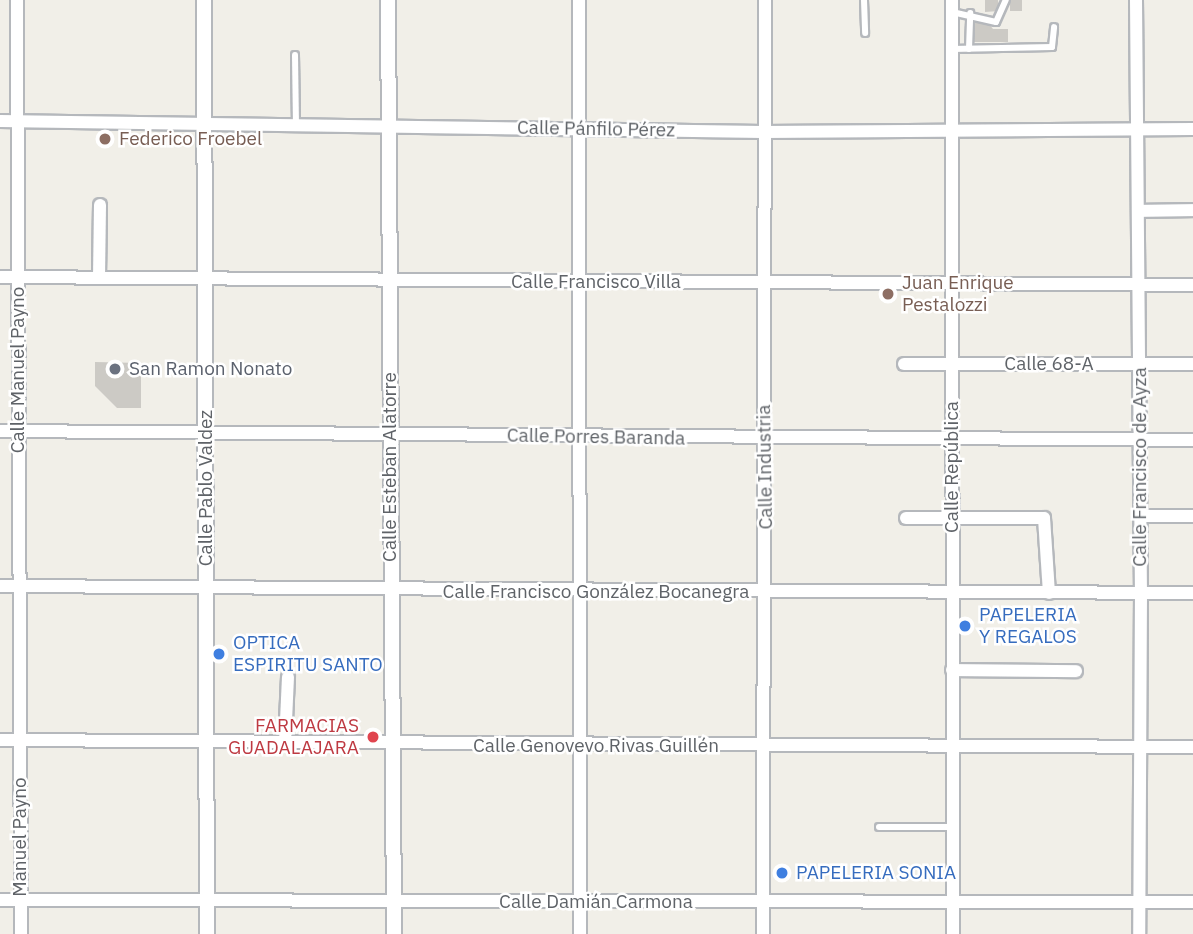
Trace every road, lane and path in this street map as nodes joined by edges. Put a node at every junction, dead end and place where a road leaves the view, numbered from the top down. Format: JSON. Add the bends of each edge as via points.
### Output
{"nodes":[{"id":1,"x":17,"y":0,"type":"edge"},
{"id":2,"x":204,"y":0,"type":"edge"},
{"id":3,"x":388,"y":0,"type":"edge"},
{"id":4,"x":579,"y":0,"type":"edge"},
{"id":5,"x":765,"y":0,"type":"edge"},
{"id":6,"x":864,"y":0,"type":"edge"},
{"id":7,"x":1006,"y":0,"type":"edge"},
{"id":8,"x":1136,"y":0,"type":"edge"},
{"id":9,"x":952,"y":6,"type":"edge"},
{"id":10,"x":970,"y":13,"type":"junction"},
{"id":11,"x":1054,"y":27,"type":"dead end"},
{"id":12,"x":865,"y":33,"type":"dead end"},
{"id":13,"x":952,"y":49,"type":"junction"},
{"id":14,"x":969,"y":49,"type":"junction"},
{"id":15,"x":295,"y":55,"type":"dead end"},
{"id":16,"x":0,"y":121,"type":"edge"},
{"id":17,"x":18,"y":121,"type":"junction"},
{"id":18,"x":204,"y":121,"type":"junction"},
{"id":19,"x":296,"y":124,"type":"junction"},
{"id":20,"x":388,"y":126,"type":"junction"},
{"id":21,"x":579,"y":129,"type":"junction"},
{"id":22,"x":1136,"y":129,"type":"junction"},
{"id":23,"x":1193,"y":129,"type":"edge"},
{"id":24,"x":952,"y":131,"type":"junction"},
{"id":25,"x":763,"y":132,"type":"junction"},
{"id":26,"x":100,"y":205,"type":"dead end"},
{"id":27,"x":1193,"y":210,"type":"edge"},
{"id":28,"x":1138,"y":211,"type":"junction"},
{"id":29,"x":0,"y":277,"type":"edge"},
{"id":30,"x":18,"y":277,"type":"junction"},
{"id":31,"x":99,"y":277,"type":"junction"},
{"id":32,"x":205,"y":277,"type":"junction"},
{"id":33,"x":388,"y":279,"type":"junction"},
{"id":34,"x":580,"y":283,"type":"junction"},
{"id":35,"x":764,"y":283,"type":"junction"},
{"id":36,"x":952,"y":284,"type":"junction"},
{"id":37,"x":1139,"y":285,"type":"junction"},
{"id":38,"x":1193,"y":285,"type":"edge"},
{"id":39,"x":904,"y":364,"type":"dead end"},
{"id":40,"x":952,"y":364,"type":"junction"},
{"id":41,"x":1139,"y":364,"type":"junction"},
{"id":42,"x":1193,"y":364,"type":"edge"},
{"id":43,"x":0,"y":432,"type":"edge"},
{"id":44,"x":19,"y":432,"type":"junction"},
{"id":45,"x":205,"y":432,"type":"junction"},
{"id":46,"x":390,"y":435,"type":"junction"},
{"id":47,"x":579,"y":437,"type":"junction"},
{"id":48,"x":765,"y":440,"type":"junction"},
{"id":49,"x":952,"y":440,"type":"junction"},
{"id":50,"x":1139,"y":440,"type":"junction"},
{"id":51,"x":1193,"y":440,"type":"edge"},
{"id":52,"x":1140,"y":516,"type":"junction"},
{"id":53,"x":1193,"y":516,"type":"edge"},
{"id":54,"x":906,"y":518,"type":"dead end"},
{"id":55,"x":952,"y":518,"type":"junction"},
{"id":56,"x":0,"y":586,"type":"edge"},
{"id":57,"x":19,"y":586,"type":"junction"},
{"id":58,"x":206,"y":586,"type":"junction"},
{"id":59,"x":390,"y":590,"type":"junction"},
{"id":60,"x":581,"y":592,"type":"junction"},
{"id":61,"x":766,"y":593,"type":"junction"},
{"id":62,"x":952,"y":593,"type":"junction"},
{"id":63,"x":1049,"y":593,"type":"junction"},
{"id":64,"x":1141,"y":593,"type":"junction"},
{"id":65,"x":1193,"y":593,"type":"edge"},
{"id":66,"x":952,"y":670,"type":"junction"},
{"id":67,"x":1076,"y":671,"type":"dead end"},
{"id":68,"x":288,"y":677,"type":"dead end"},
{"id":69,"x":0,"y":740,"type":"edge"},
{"id":70,"x":20,"y":740,"type":"junction"},
{"id":71,"x":207,"y":740,"type":"junction"},
{"id":72,"x":285,"y":743,"type":"junction"},
{"id":73,"x":581,"y":745,"type":"junction"},
{"id":74,"x":390,"y":746,"type":"junction"},
{"id":75,"x":766,"y":747,"type":"junction"},
{"id":76,"x":1140,"y":747,"type":"junction"},
{"id":77,"x":1193,"y":747,"type":"edge"},
{"id":78,"x":953,"y":748,"type":"junction"},
{"id":79,"x":879,"y":827,"type":"dead end"},
{"id":80,"x":953,"y":827,"type":"junction"},
{"id":81,"x":0,"y":900,"type":"edge"},
{"id":82,"x":21,"y":900,"type":"junction"},
{"id":83,"x":207,"y":900,"type":"junction"},
{"id":84,"x":394,"y":901,"type":"junction"},
{"id":85,"x":580,"y":902,"type":"junction"},
{"id":86,"x":1139,"y":902,"type":"junction"},
{"id":87,"x":1193,"y":902,"type":"edge"},
{"id":88,"x":763,"y":903,"type":"junction"},
{"id":89,"x":953,"y":903,"type":"junction"},
{"id":90,"x":21,"y":934,"type":"edge"},
{"id":91,"x":207,"y":934,"type":"edge"},
{"id":92,"x":394,"y":934,"type":"edge"},
{"id":93,"x":580,"y":934,"type":"edge"},
{"id":94,"x":763,"y":934,"type":"edge"},
{"id":95,"x":953,"y":934,"type":"edge"},
{"id":96,"x":1139,"y":934,"type":"edge"}],
"edges":[{"from":1,"to":17,"type":"street","name":"Calle Manuel Payno"},
{"from":2,"to":18,"type":"street","name":"Calle Pablo Valdez"},
{"from":3,"to":20,"type":"street","name":"Calle Esteban Alatorre"},
{"from":4,"to":21,"type":"street"},
{"from":5,"to":25,"type":"street","name":"Calle Industria"},
{"from":6,"to":12,"type":"lane"},
{"from":7,"to":10,"type":"lane","via":[[996,22]]},
{"from":8,"to":22,"type":"street","name":"Calle Francisco de Ayza"},
{"from":9,"to":10,"type":"lane"},
{"from":9,"to":13,"type":"street","name":"Calle República"},
{"from":10,"to":14,"type":"lane"},
{"from":11,"to":14,"type":"lane","via":[[1052,47]]},
{"from":13,"to":14,"type":"lane"},
{"from":13,"to":24,"type":"street","name":"Calle República"},
{"from":15,"to":19,"type":"lane"},
{"from":16,"to":17,"type":"street","name":"Calle Pánfilo Pérez"},
{"from":17,"to":18,"type":"street","name":"Calle Pánfilo Pérez"},
{"from":17,"to":30,"type":"street","name":"Calle Manuel Payno"},
{"from":18,"to":19,"type":"street","name":"Calle Pánfilo Pérez"},
{"from":18,"to":32,"type":"street","name":"Calle Pablo Valdez"},
{"from":19,"to":20,"type":"street","name":"Calle Pánfilo Pérez"},
{"from":20,"to":21,"type":"street","name":"Calle Pánfilo Pérez"},
{"from":20,"to":33,"type":"street","name":"Calle Esteban Alatorre"},
{"from":21,"to":25,"type":"street","name":"Calle Pánfilo Pérez"},
{"from":21,"to":34,"type":"street"},
{"from":22,"to":23,"type":"street","name":"Calle Pánfilo Pérez"},
{"from":22,"to":24,"type":"street","name":"Calle Pánfilo Pérez"},
{"from":22,"to":28,"type":"street","name":"Calle Francisco de Ayza"},
{"from":24,"to":25,"type":"street","name":"Calle Pánfilo Pérez"},
{"from":24,"to":36,"type":"street","name":"Calle República"},
{"from":25,"to":35,"type":"street","name":"Calle Industria"},
{"from":26,"to":31,"type":"street"},
{"from":27,"to":28,"type":"street"},
{"from":28,"to":37,"type":"street","name":"Calle Francisco de Ayza"},
{"from":29,"to":30,"type":"street","name":"Calle Francisco Villa"},
{"from":30,"to":31,"type":"street","name":"Calle Francisco Villa"},
{"from":30,"to":44,"type":"street","name":"Calle Manuel Payno"},
{"from":31,"to":32,"type":"street","name":"Calle Francisco Villa"},
{"from":32,"to":33,"type":"street","name":"Calle Francisco Villa"},
{"from":32,"to":45,"type":"street","name":"Calle Pablo Valdez"},
{"from":33,"to":34,"type":"street","name":"Calle Francisco Villa"},
{"from":33,"to":46,"type":"street","name":"Calle Esteban Alatorre"},
{"from":34,"to":35,"type":"street","name":"Calle Francisco Villa"},
{"from":34,"to":47,"type":"street"},
{"from":35,"to":36,"type":"street","name":"Calle Francisco Villa"},
{"from":35,"to":48,"type":"street","name":"Calle Industria"},
{"from":36,"to":37,"type":"street","name":"Calle Francisco Villa"},
{"from":36,"to":40,"type":"street","name":"Calle República"},
{"from":37,"to":38,"type":"street","name":"Calle Francisco Villa"},
{"from":37,"to":41,"type":"street","name":"Calle Francisco de Ayza"},
{"from":39,"to":40,"type":"street","name":"Calle 68-A"},
{"from":40,"to":41,"type":"street","name":"Calle 68-A"},
{"from":40,"to":49,"type":"street","name":"Calle República"},
{"from":41,"to":42,"type":"street","name":"Calle 68-A"},
{"from":41,"to":50,"type":"street","name":"Calle Francisco de Ayza"},
{"from":43,"to":44,"type":"street","name":"Calle Porres Baranda"},
{"from":44,"to":45,"type":"street","name":"Calle Porres Baranda"},
{"from":44,"to":57,"type":"street","name":"Calle Manuel Payno"},
{"from":45,"to":46,"type":"street","name":"Calle Porres Baranda"},
{"from":45,"to":58,"type":"street","name":"Calle Pablo Valdez"},
{"from":46,"to":47,"type":"street","name":"Calle Porres Baranda"},
{"from":46,"to":59,"type":"street","name":"Calle Esteban Alatorre"},
{"from":47,"to":48,"type":"street","name":"Calle Porres Baranda"},
{"from":47,"to":60,"type":"street"},
{"from":48,"to":49,"type":"street","name":"Calle Porres Baranda"},
{"from":48,"to":61,"type":"street","name":"Calle Industria"},
{"from":49,"to":50,"type":"street","name":"Calle Porres Baranda"},
{"from":49,"to":55,"type":"street","name":"Calle República"},
{"from":50,"to":51,"type":"street","name":"Calle Porres Baranda"},
{"from":50,"to":52,"type":"street","name":"Calle Francisco de Ayza"},
{"from":52,"to":53,"type":"street"},
{"from":52,"to":64,"type":"street","name":"Calle Francisco de Ayza"},
{"from":54,"to":55,"type":"street"},
{"from":55,"to":62,"type":"street","name":"Calle República"},
{"from":55,"to":63,"type":"street","via":[[1046,519]]},
{"from":56,"to":57,"type":"street","name":"Calle Francisco González Bocanegra"},
{"from":57,"to":58,"type":"street","name":"Calle Francisco González Bocanegra"},
{"from":57,"to":70,"type":"street","name":"Calle Manuel Payno"},
{"from":58,"to":59,"type":"street","name":"Calle Francisco González Bocanegra"},
{"from":58,"to":71,"type":"street","name":"Calle Pablo Valdez"},
{"from":59,"to":60,"type":"street","name":"Calle Francisco González Bocanegra"},
{"from":59,"to":74,"type":"street","name":"Calle Esteban Alatorre"},
{"from":60,"to":61,"type":"street","name":"Calle Francisco González Bocanegra"},
{"from":60,"to":73,"type":"street"},
{"from":61,"to":62,"type":"street","name":"Calle Francisco González Bocanegra"},
{"from":61,"to":75,"type":"street","name":"Calle Industria"},
{"from":62,"to":63,"type":"street","name":"Calle Francisco González Bocanegra"},
{"from":62,"to":66,"type":"street","name":"Calle República"},
{"from":63,"to":64,"type":"street","name":"Calle Francisco González Bocanegra"},
{"from":64,"to":65,"type":"street","name":"Calle Francisco González Bocanegra"},
{"from":64,"to":76,"type":"street","name":"Calle Francisco de Ayza"},
{"from":66,"to":67,"type":"street"},
{"from":66,"to":78,"type":"street","name":"Calle República"},
{"from":68,"to":72,"type":"street"},
{"from":69,"to":70,"type":"street","name":"Calle Genovevo Rivas Guillén"},
{"from":70,"to":71,"type":"street","name":"Calle Genovevo Rivas Guillén"},
{"from":70,"to":82,"type":"street","name":"Manuel Payno"},
{"from":71,"to":72,"type":"street","name":"Calle Genovevo Rivas Guillén"},
{"from":71,"to":83,"type":"street","name":"Calle Pablo Valdez"},
{"from":72,"to":74,"type":"street","name":"Calle Genovevo Rivas Guillén"},
{"from":73,"to":74,"type":"street","name":"Calle Genovevo Rivas Guillén"},
{"from":73,"to":75,"type":"street","name":"Calle Genovevo Rivas Guillén"},
{"from":73,"to":85,"type":"street"},
{"from":74,"to":84,"type":"street","name":"Calle Esteban Alatorre"},
{"from":75,"to":78,"type":"street","name":"Calle Genovevo Rivas Guillén"},
{"from":75,"to":88,"type":"street","name":"Calle Industria"},
{"from":76,"to":77,"type":"street","name":"Calle Genovevo Rivas Guillén"},
{"from":76,"to":78,"type":"street","name":"Calle Genovevo Rivas Guillén"},
{"from":76,"to":86,"type":"street","name":"Calle Francisco de Ayza"},
{"from":78,"to":80,"type":"street","name":"Calle República"},
{"from":79,"to":80,"type":"lane"},
{"from":80,"to":89,"type":"street","name":"Calle República"},
{"from":81,"to":82,"type":"street","name":"Calle Damián Carmona"},
{"from":82,"to":83,"type":"street","name":"Calle Damián Carmona"},
{"from":82,"to":90,"type":"street","name":"Manuel Payno"},
{"from":83,"to":84,"type":"street","name":"Calle Damián Carmona"},
{"from":83,"to":91,"type":"street","name":"Calle Pablo Valdez"},
{"from":84,"to":85,"type":"street","name":"Calle Damián Carmona"},
{"from":84,"to":92,"type":"street","name":"Calle Esteban Alatorre"},
{"from":85,"to":88,"type":"street","name":"Calle Damián Carmona"},
{"from":85,"to":93,"type":"street"},
{"from":86,"to":87,"type":"street","name":"Calle Damián Carmona"},
{"from":86,"to":89,"type":"street","name":"Calle Damián Carmona"},
{"from":86,"to":96,"type":"street","name":"Calle Francisco de Ayza"},
{"from":88,"to":89,"type":"street","name":"Calle Damián Carmona"},
{"from":88,"to":94,"type":"street","name":"Calle Industria"},
{"from":89,"to":95,"type":"street","name":"Calle República"}]}
